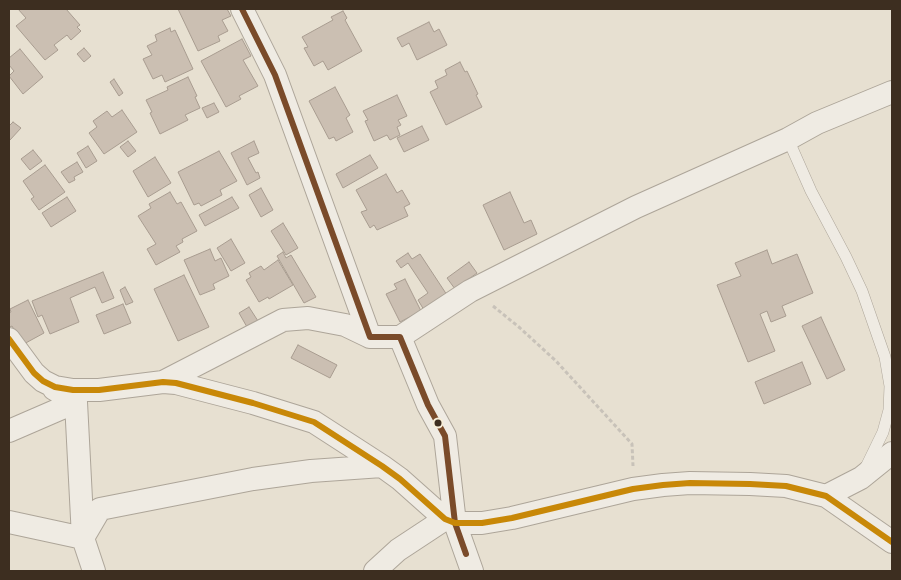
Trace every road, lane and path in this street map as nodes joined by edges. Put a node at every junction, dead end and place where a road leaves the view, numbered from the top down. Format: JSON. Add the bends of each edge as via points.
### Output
{"nodes":[{"id":1,"x":242,"y":9,"type":"edge"},
{"id":2,"x":892,"y":92,"type":"edge"},
{"id":3,"x":788,"y":138,"type":"junction"},
{"id":4,"x":470,"y":291,"type":"junction"},
{"id":5,"x":370,"y":336,"type":"junction"},
{"id":6,"x":400,"y":337,"type":"junction"},
{"id":7,"x":9,"y":339,"type":"edge"},
{"id":8,"x":43,"y":381,"type":"junction"},
{"id":9,"x":163,"y":382,"type":"junction"},
{"id":10,"x":76,"y":402,"type":"junction"},
{"id":11,"x":9,"y":431,"type":"edge"},
{"id":12,"x":892,"y":453,"type":"edge"},
{"id":13,"x":382,"y":466,"type":"junction"},
{"id":14,"x":861,"y":478,"type":"junction"},
{"id":15,"x":633,"y":490,"type":"junction"},
{"id":16,"x":826,"y":496,"type":"junction"},
{"id":17,"x":450,"y":521,"type":"junction"},
{"id":18,"x":9,"y":522,"type":"edge"},
{"id":19,"x":83,"y":538,"type":"junction"},
{"id":20,"x":892,"y":542,"type":"edge"},
{"id":21,"x":94,"y":571,"type":"edge"},
{"id":22,"x":375,"y":571,"type":"edge"},
{"id":23,"x":472,"y":571,"type":"edge"}],
"edges":[{"from":1,"to":5,"type":"street","via":[[275,75]]},
{"from":2,"to":3,"type":"street"},
{"from":3,"to":4,"type":"street","via":[[636,207]]},
{"from":3,"to":14,"type":"lane","via":[[862,291],[889,373],[890,396],[883,432]]},
{"from":4,"to":6,"type":"street"},
{"from":4,"to":15,"type":"path","via":[[520,328],[556,362],[632,444]]},
{"from":5,"to":6,"type":"street"},
{"from":5,"to":9,"type":"street","via":[[327,321],[308,318],[283,320]]},
{"from":6,"to":17,"type":"street","via":[[444,436]]},
{"from":7,"to":8,"type":"street","via":[[34,374]]},
{"from":8,"to":9,"type":"street","via":[[73,390]]},
{"from":8,"to":10,"type":"street"},
{"from":9,"to":13,"type":"street","via":[[209,391],[314,422]]},
{"from":10,"to":11,"type":"street"},
{"from":10,"to":19,"type":"street"},
{"from":12,"to":14,"type":"street"},
{"from":13,"to":17,"type":"street"},
{"from":13,"to":19,"type":"street","via":[[253,479],[100,509]]},
{"from":14,"to":16,"type":"street"},
{"from":15,"to":16,"type":"street","via":[[690,483],[750,484],[786,486]]},
{"from":15,"to":17,"type":"street","via":[[512,518],[482,523]]},
{"from":16,"to":20,"type":"street"},
{"from":17,"to":22,"type":"street","via":[[398,550]]},
{"from":17,"to":23,"type":"street"},
{"from":18,"to":19,"type":"street"},
{"from":19,"to":21,"type":"street"}]}
